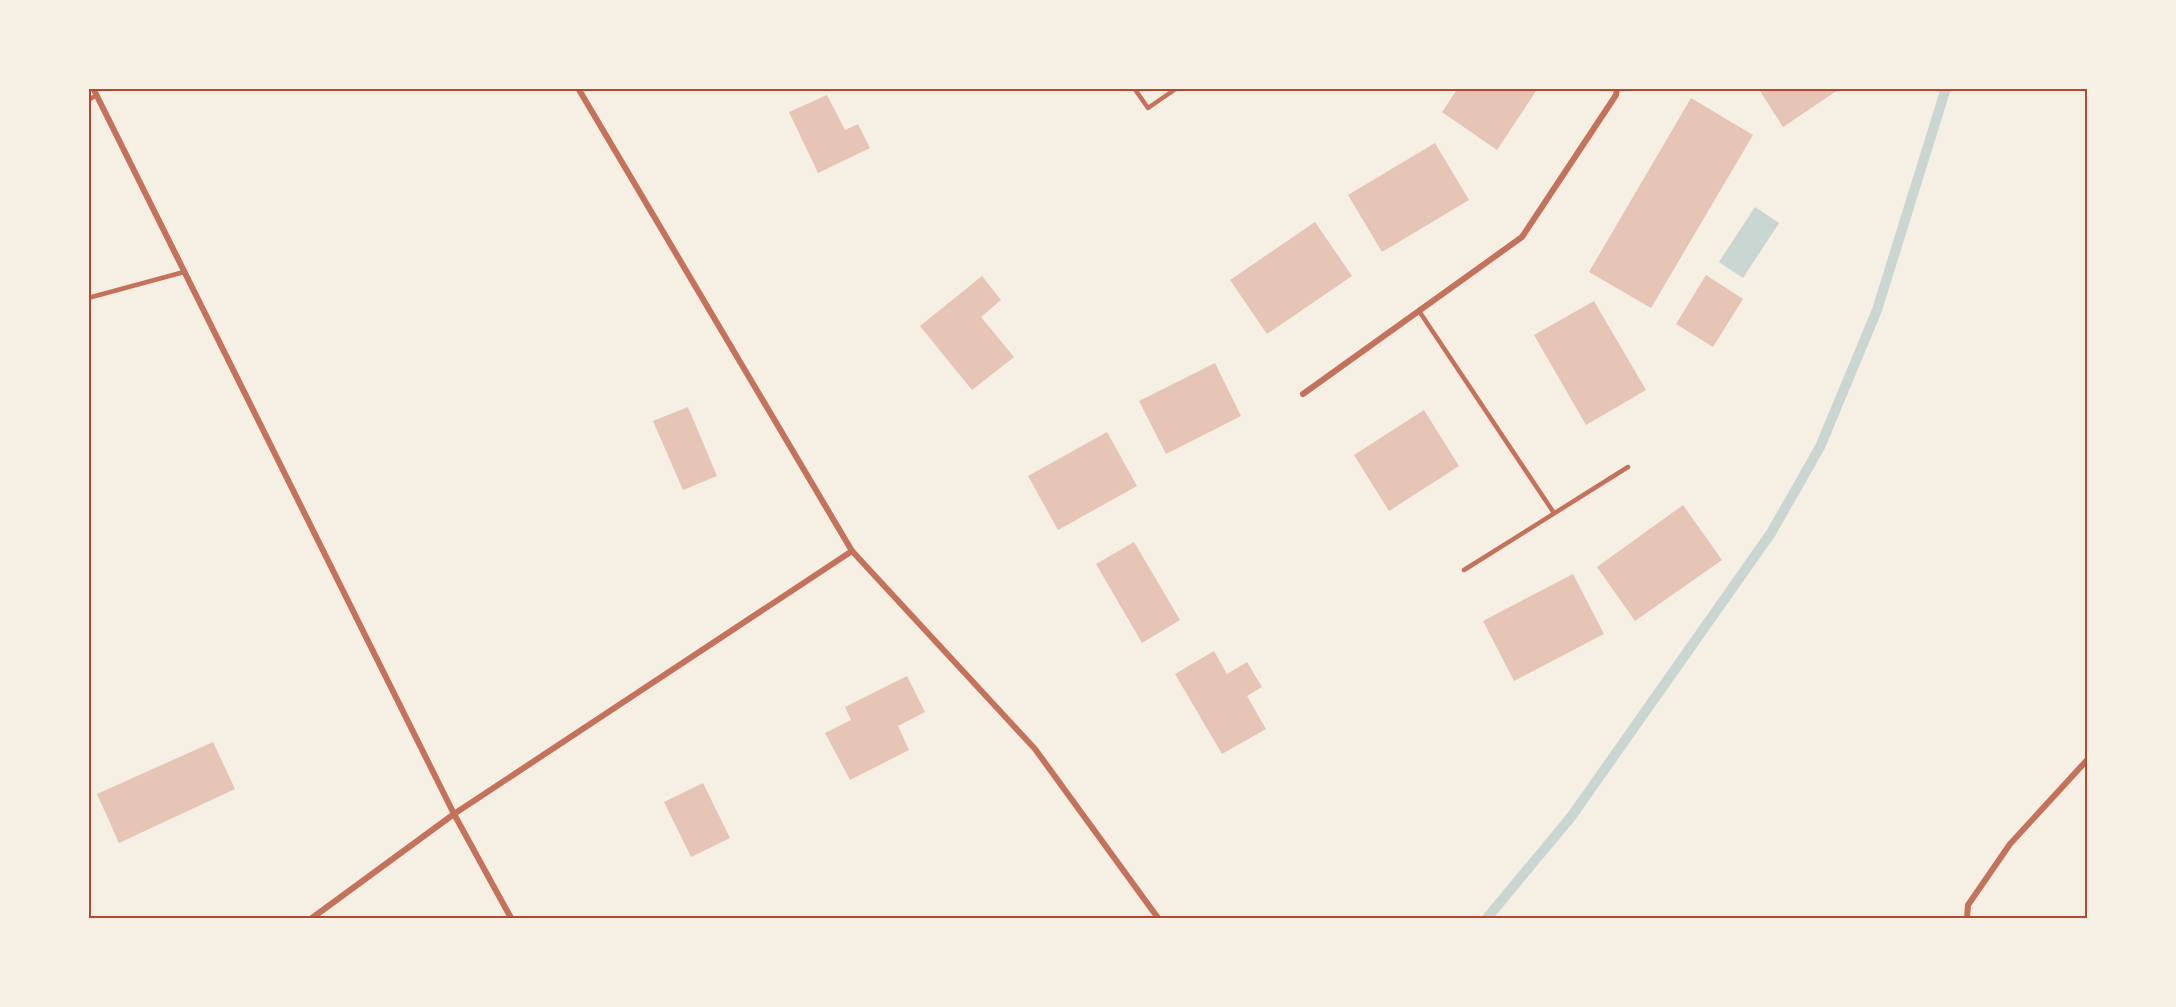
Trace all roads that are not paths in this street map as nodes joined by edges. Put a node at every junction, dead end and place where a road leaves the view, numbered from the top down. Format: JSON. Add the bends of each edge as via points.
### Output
{"nodes":[{"id":1,"x":578,"y":88,"type":"edge"},
{"id":2,"x":1134,"y":88,"type":"edge"},
{"id":3,"x":1177,"y":88,"type":"edge"},
{"id":4,"x":1617,"y":88,"type":"edge"},
{"id":5,"x":95,"y":92,"type":"edge"},
{"id":6,"x":88,"y":100,"type":"edge"},
{"id":7,"x":184,"y":272,"type":"junction"},
{"id":8,"x":88,"y":298,"type":"edge"},
{"id":9,"x":1419,"y":311,"type":"junction"},
{"id":10,"x":1303,"y":394,"type":"dead end"},
{"id":11,"x":1628,"y":467,"type":"dead end"},
{"id":12,"x":1554,"y":513,"type":"junction"},
{"id":13,"x":852,"y":550,"type":"junction"},
{"id":14,"x":1464,"y":570,"type":"dead end"},
{"id":15,"x":2088,"y":759,"type":"edge"},
{"id":16,"x":454,"y":814,"type":"junction"},
{"id":17,"x":312,"y":918,"type":"edge"},
{"id":18,"x":512,"y":918,"type":"edge"},
{"id":19,"x":1158,"y":918,"type":"edge"},
{"id":20,"x":1967,"y":918,"type":"edge"}],
"edges":[{"from":1,"to":13,"type":"street"},
{"from":2,"to":3,"type":"lane","via":[[1148,108]]},
{"from":4,"to":9,"type":"street","via":[[1522,237]]},
{"from":5,"to":6,"type":"lane"},
{"from":5,"to":7,"type":"street"},
{"from":7,"to":8,"type":"lane"},
{"from":7,"to":16,"type":"street"},
{"from":9,"to":10,"type":"street"},
{"from":9,"to":12,"type":"lane"},
{"from":11,"to":12,"type":"lane"},
{"from":12,"to":14,"type":"lane"},
{"from":13,"to":16,"type":"street"},
{"from":13,"to":19,"type":"street","via":[[1035,749]]},
{"from":15,"to":20,"type":"street","via":[[2010,844],[1968,904]]},
{"from":16,"to":17,"type":"street"},
{"from":16,"to":18,"type":"street"}]}
